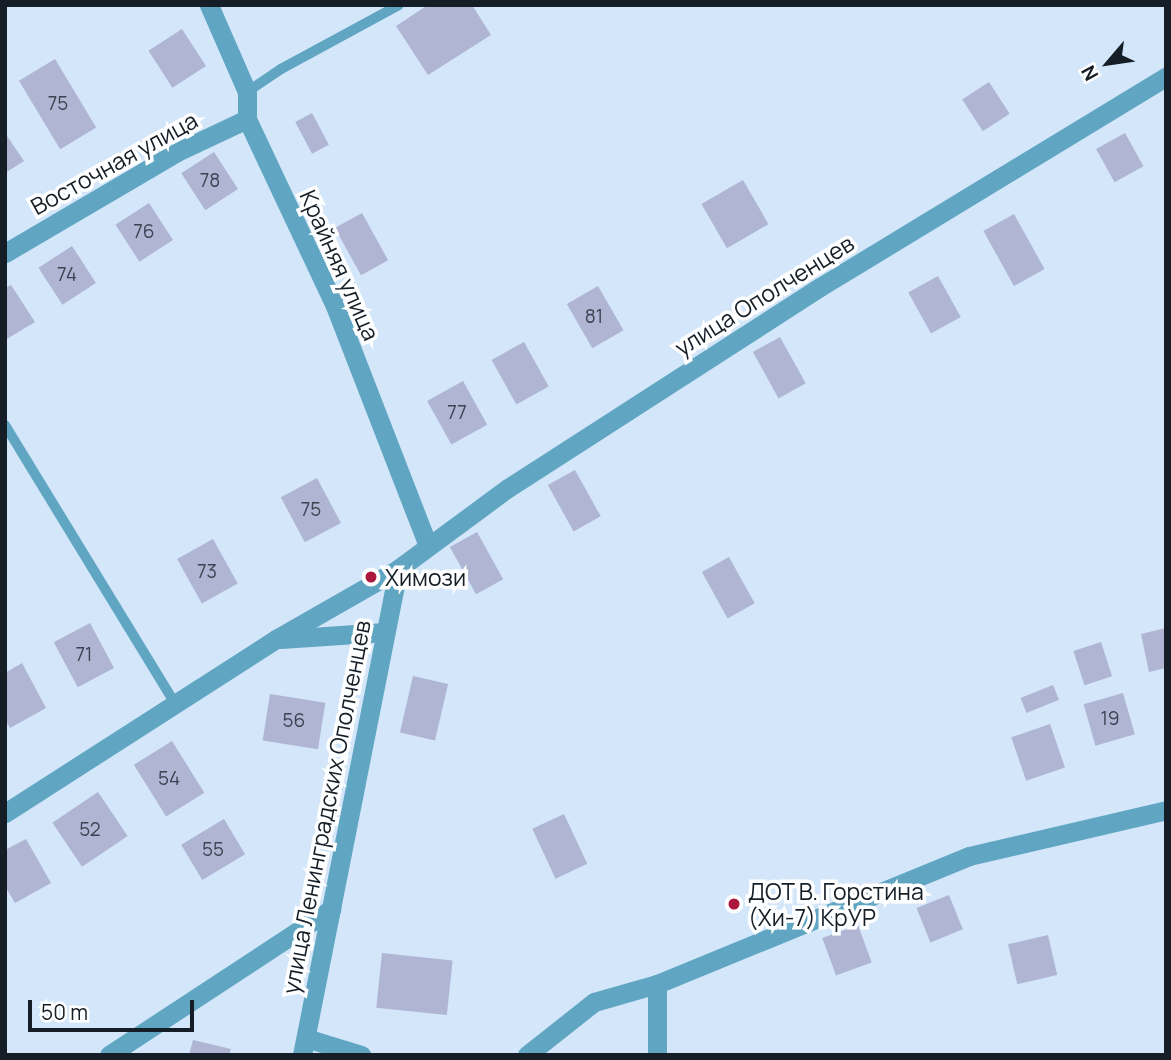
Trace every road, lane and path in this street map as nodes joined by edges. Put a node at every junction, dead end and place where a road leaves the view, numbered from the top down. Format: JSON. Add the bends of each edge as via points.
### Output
{"nodes":[{"id":1,"x":209,"y":5,"type":"edge"},
{"id":2,"x":399,"y":5,"type":"edge"},
{"id":3,"x":1166,"y":77,"type":"edge"},
{"id":4,"x":247,"y":92,"type":"junction"},
{"id":5,"x":247,"y":119,"type":"junction"},
{"id":6,"x":5,"y":253,"type":"edge"},
{"id":7,"x":5,"y":425,"type":"edge"},
{"id":8,"x":428,"y":546,"type":"junction"},
{"id":9,"x":398,"y":569,"type":"junction"},
{"id":10,"x":385,"y":632,"type":"junction"},
{"id":11,"x":276,"y":639,"type":"junction"},
{"id":12,"x":176,"y":705,"type":"junction"},
{"id":13,"x":1166,"y":810,"type":"edge"},
{"id":14,"x":5,"y":813,"type":"edge"},
{"id":15,"x":331,"y":909,"type":"junction"},
{"id":16,"x":657,"y":984,"type":"junction"},
{"id":17,"x":304,"y":1046,"type":"edge"},
{"id":18,"x":108,"y":1055,"type":"edge"},
{"id":19,"x":361,"y":1055,"type":"edge"},
{"id":20,"x":527,"y":1055,"type":"edge"},
{"id":21,"x":657,"y":1055,"type":"edge"}],
"edges":[{"from":1,"to":4,"type":"street","name":"Крайняя улица"},
{"from":2,"to":4,"type":"lane"},
{"from":3,"to":8,"type":"street","name":"улица Ополченцев","via":[[820,287],[508,488]]},
{"from":4,"to":5,"type":"street","name":"Крайняя улица"},
{"from":5,"to":6,"type":"street","name":"Восточная улица","via":[[177,152]]},
{"from":5,"to":8,"type":"street","name":"Крайняя улица","via":[[335,306]]},
{"from":7,"to":12,"type":"lane"},
{"from":8,"to":9,"type":"street","name":"улица Ополченцев"},
{"from":9,"to":10,"type":"street","name":"улица Ленинградских Ополченцев"},
{"from":9,"to":11,"type":"street","name":"улица Ополченцев"},
{"from":10,"to":11,"type":"street"},
{"from":10,"to":15,"type":"street","name":"улица Ленинградских Ополченцев"},
{"from":11,"to":12,"type":"street","name":"улица Ополченцев"},
{"from":12,"to":14,"type":"street","name":"улица Ополченцев"},
{"from":13,"to":16,"type":"street","via":[[968,856]]},
{"from":15,"to":17,"type":"street","name":"улица Ленинградских Ополченцев"},
{"from":15,"to":18,"type":"street"},
{"from":16,"to":20,"type":"street","via":[[594,1002]]},
{"from":16,"to":21,"type":"street"},
{"from":17,"to":19,"type":"street"}]}
